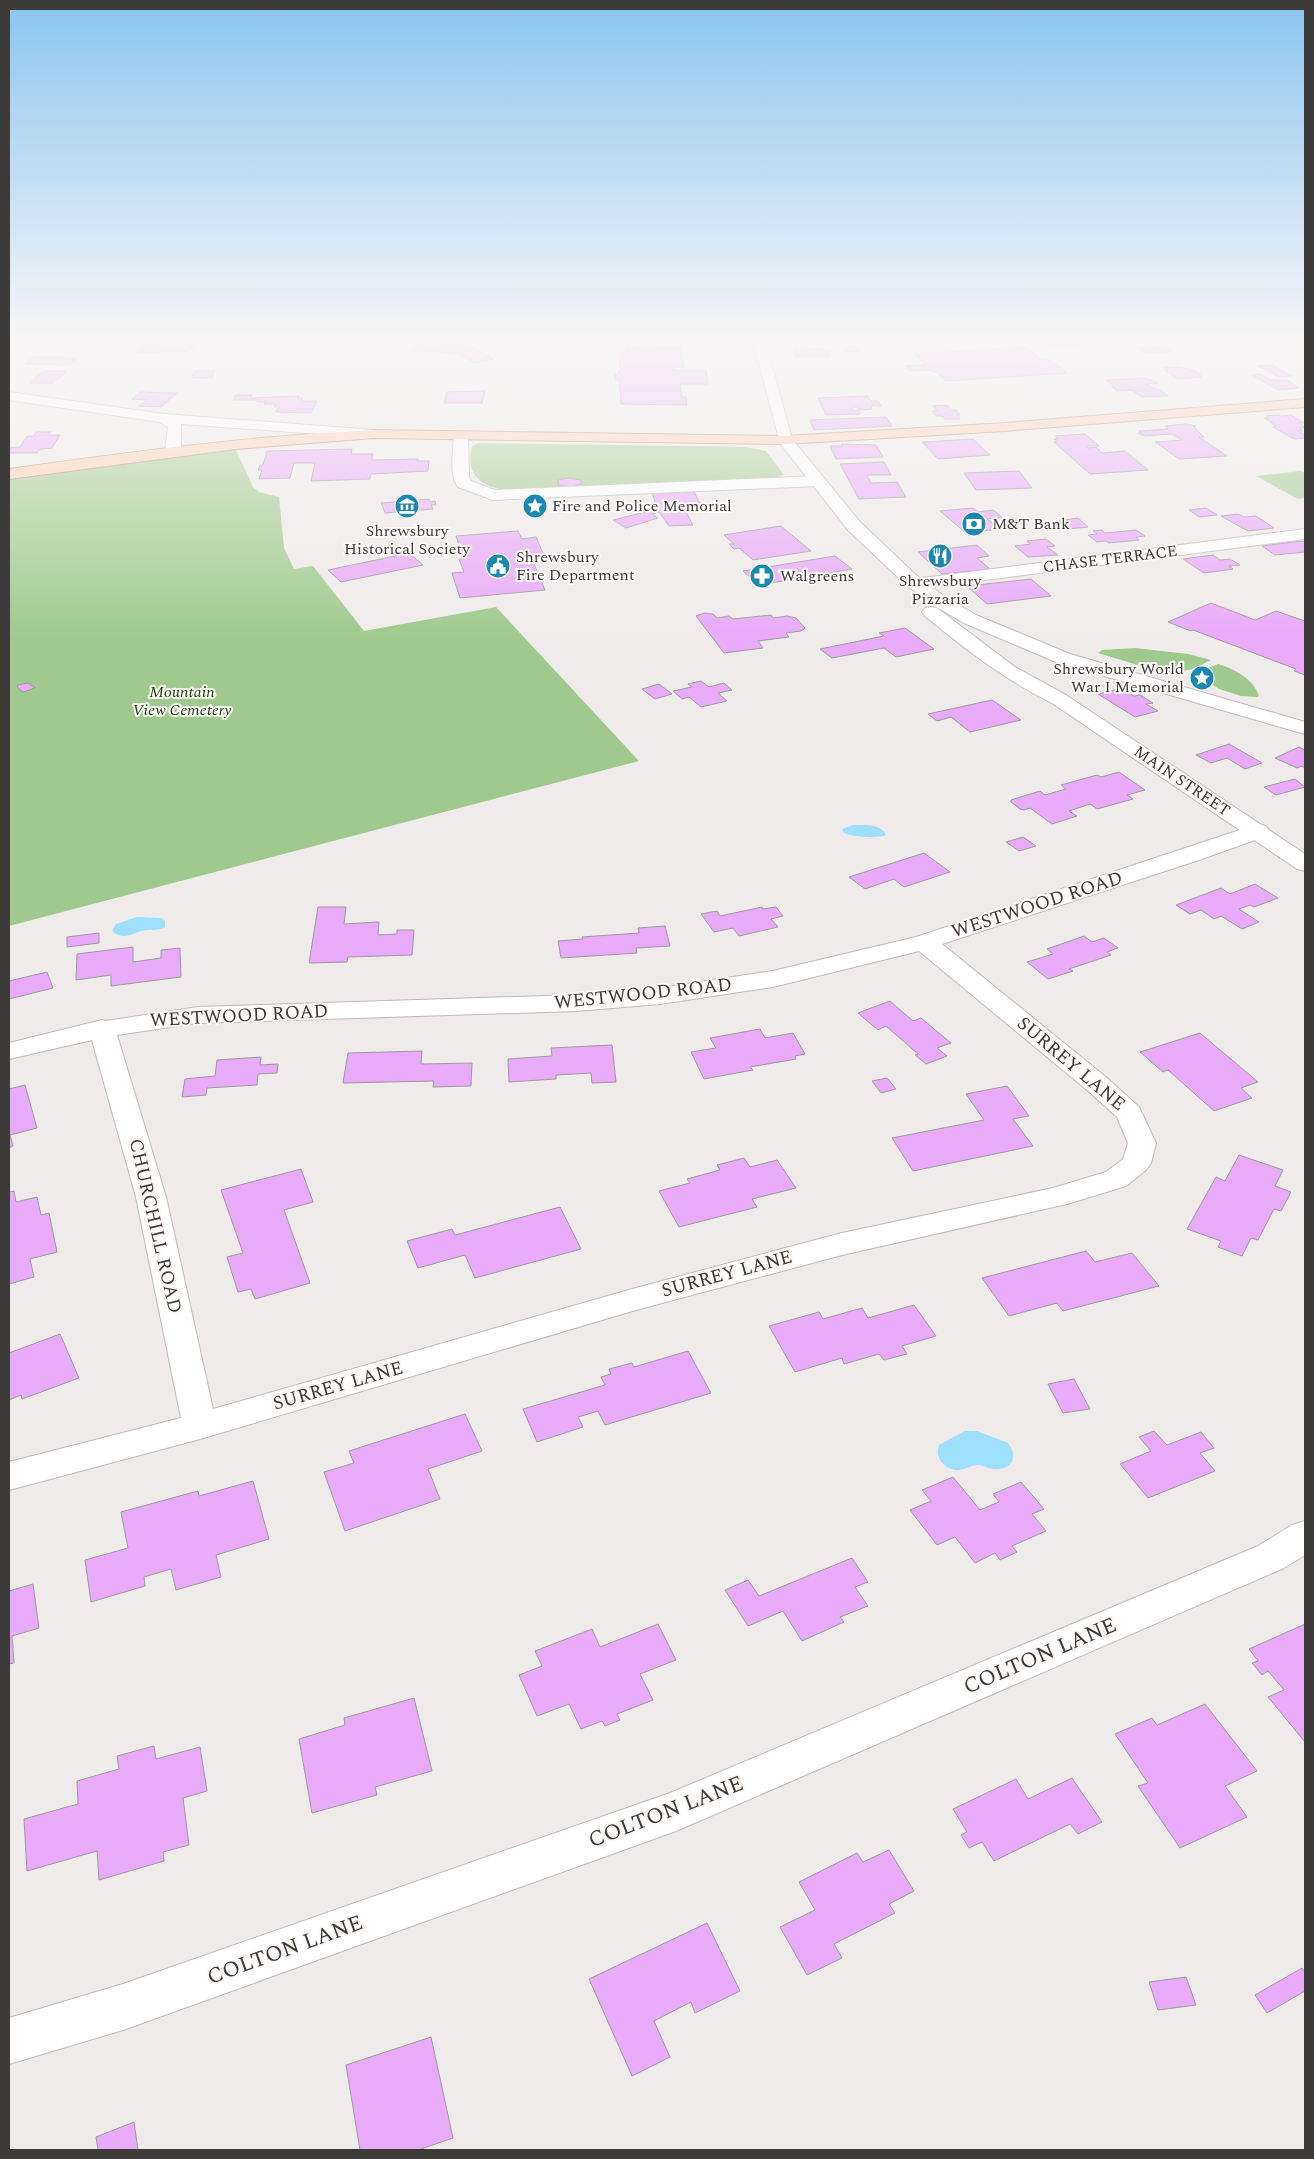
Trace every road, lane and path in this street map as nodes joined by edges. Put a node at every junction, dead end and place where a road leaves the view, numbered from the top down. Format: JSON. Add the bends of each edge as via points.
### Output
{"nodes":[{"id":1,"x":174,"y":438,"type":"edge"},
{"id":2,"x":201,"y":438,"type":"edge"},
{"id":3,"x":306,"y":438,"type":"edge"},
{"id":4,"x":461,"y":438,"type":"edge"},
{"id":5,"x":603,"y":438,"type":"edge"},
{"id":6,"x":823,"y":438,"type":"edge"},
{"id":7,"x":785,"y":440,"type":"junction"},
{"id":8,"x":198,"y":447,"type":"junction"},
{"id":9,"x":173,"y":450,"type":"junction"},
{"id":10,"x":9,"y":474,"type":"edge"},
{"id":11,"x":818,"y":481,"type":"junction"},
{"id":12,"x":1305,"y":534,"type":"edge"},
{"id":13,"x":915,"y":584,"type":"junction"},
{"id":14,"x":1042,"y":650,"type":"junction"},
{"id":15,"x":1063,"y":658,"type":"junction"},
{"id":16,"x":1010,"y":671,"type":"junction"},
{"id":17,"x":1059,"y":699,"type":"junction"},
{"id":18,"x":1305,"y":728,"type":"edge"},
{"id":19,"x":1258,"y":831,"type":"junction"},
{"id":20,"x":1305,"y":864,"type":"edge"},
{"id":21,"x":924,"y":942,"type":"junction"},
{"id":22,"x":102,"y":1028,"type":"junction"},
{"id":23,"x":9,"y":1051,"type":"edge"},
{"id":24,"x":200,"y":1426,"type":"junction"},
{"id":25,"x":9,"y":1476,"type":"edge"},
{"id":26,"x":1305,"y":1536,"type":"edge"},
{"id":27,"x":9,"y":2041,"type":"edge"}],
"edges":[{"from":1,"to":9,"type":"street"},
{"from":2,"to":8,"type":"street"},
{"from":3,"to":8,"type":"main road"},
{"from":4,"to":11,"type":"street","via":[[461,477],[464,484],[494,495]]},
{"from":5,"to":7,"type":"main road"},
{"from":6,"to":7,"type":"main road"},
{"from":7,"to":11,"type":"street","name":"MAIN STREET"},
{"from":8,"to":9,"type":"main road"},
{"from":9,"to":10,"type":"main road"},
{"from":11,"to":13,"type":"street","name":"MAIN STREET","via":[[854,526]]},
{"from":12,"to":13,"type":"street","name":"CHASE TERRACE"},
{"from":13,"to":14,"type":"street","name":"MAIN STREET","via":[[970,619]]},
{"from":13,"to":16,"type":"street","name":"MAIN STREET","via":[[926,608],[984,655]]},
{"from":14,"to":15,"type":"street","name":"MAIN STREET"},
{"from":14,"to":16,"type":"street","via":[[1020,656],[1011,662]]},
{"from":15,"to":17,"type":"street","via":[[1054,668],[1052,682]]},
{"from":15,"to":18,"type":"street","name":"MAIN STREET"},
{"from":16,"to":17,"type":"street","name":"MAIN STREET"},
{"from":17,"to":19,"type":"street","name":"MAIN STREET"},
{"from":19,"to":20,"type":"street","name":"MAIN STREET"},
{"from":19,"to":21,"type":"street","name":"WESTWOOD ROAD"},
{"from":21,"to":22,"type":"street","name":"WESTWOOD ROAD","via":[[773,979],[660,996],[576,1003],[198,1014]]},
{"from":21,"to":24,"type":"street","name":"SURREY LANE","via":[[1094,1081],[1129,1114],[1142,1142],[1136,1163],[1116,1179],[1065,1194],[842,1244],[636,1299]]},
{"from":22,"to":23,"type":"street","name":"WESTWOOD ROAD"},
{"from":22,"to":24,"type":"street","name":"CHURCHILL ROAD","via":[[151,1197]]},
{"from":24,"to":25,"type":"street","name":"SURREY LANE"},
{"from":26,"to":27,"type":"street","name":"COLTON LANE","via":[[1271,1557],[676,1811],[123,2007]]}]}
